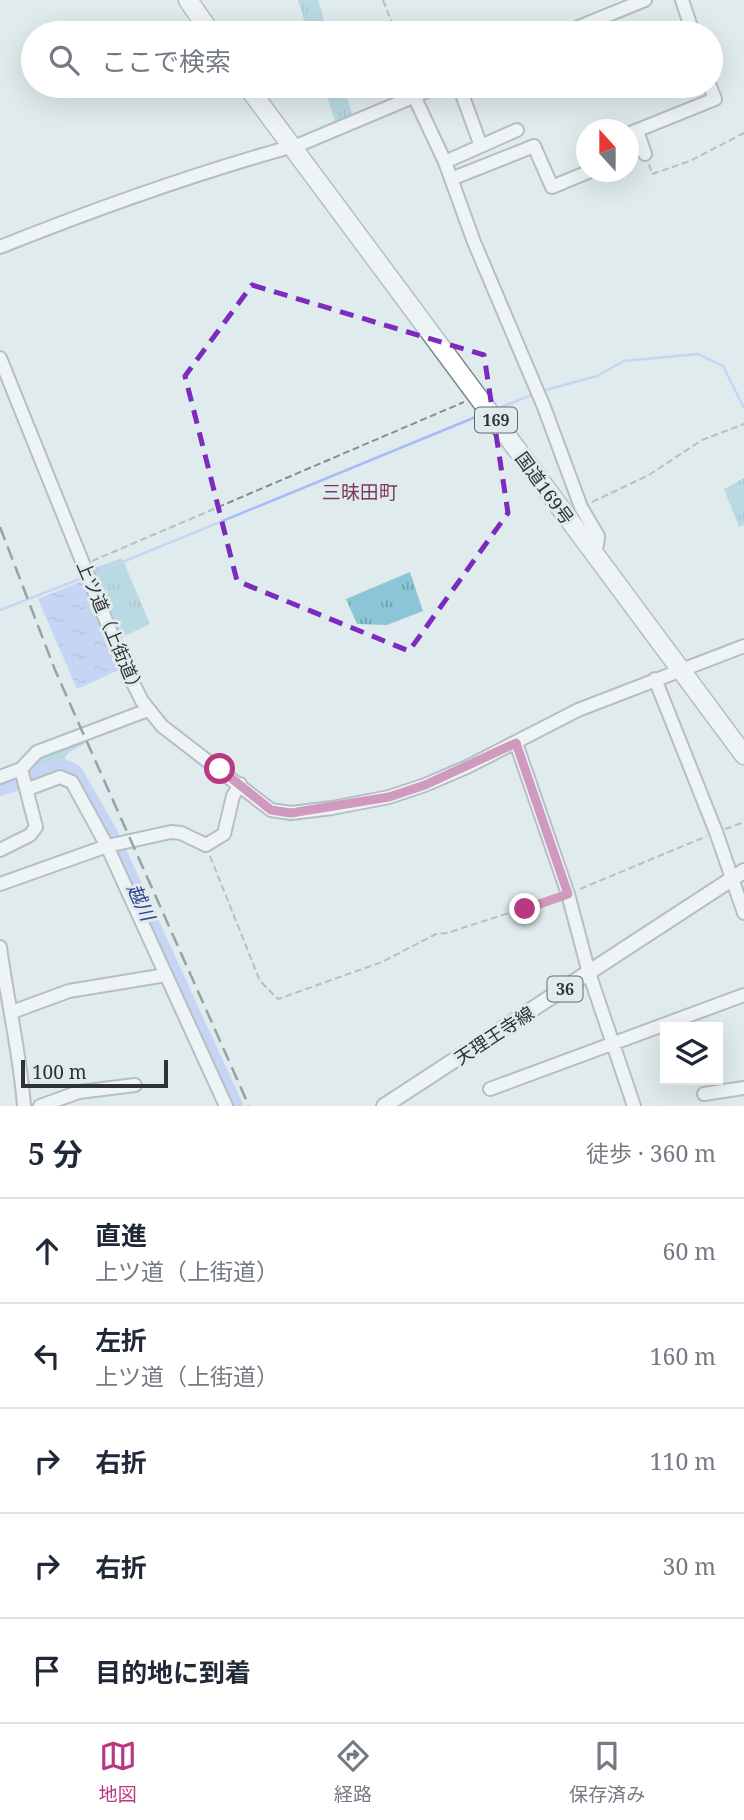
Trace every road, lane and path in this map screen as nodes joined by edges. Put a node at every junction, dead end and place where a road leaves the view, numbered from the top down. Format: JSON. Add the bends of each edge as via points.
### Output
{"nodes":[{"id":1,"x":188,"y":0,"type":"edge"},
{"id":2,"x":383,"y":0,"type":"edge"},
{"id":3,"x":645,"y":0,"type":"edge"},
{"id":4,"x":682,"y":0,"type":"edge"},
{"id":5,"x":203,"y":21,"type":"edge"},
{"id":6,"x":391,"y":21,"type":"edge"},
{"id":7,"x":593,"y":21,"type":"edge"},
{"id":8,"x":689,"y":21,"type":"edge"},
{"id":9,"x":255,"y":98,"type":"edge"},
{"id":10,"x":409,"y":98,"type":"edge"},
{"id":11,"x":415,"y":98,"type":"edge"},
{"id":12,"x":463,"y":98,"type":"edge"},
{"id":13,"x":715,"y":98,"type":"edge"},
{"id":14,"x":517,"y":130,"type":"dead end"},
{"id":15,"x":639,"y":131,"type":"edge"},
{"id":16,"x":744,"y":133,"type":"edge"},
{"id":17,"x":639,"y":144,"type":"edge"},
{"id":18,"x":481,"y":146,"type":"junction"},
{"id":19,"x":290,"y":147,"type":"junction"},
{"id":20,"x":645,"y":154,"type":"dead end"},
{"id":21,"x":445,"y":162,"type":"junction"},
{"id":22,"x":652,"y":174,"type":"dead end"},
{"id":23,"x":576,"y":177,"type":"edge"},
{"id":24,"x":451,"y":179,"type":"junction"},
{"id":25,"x":0,"y":247,"type":"edge"},
{"id":26,"x":0,"y":358,"type":"edge"},
{"id":27,"x":478,"y":396,"type":"junction"},
{"id":28,"x":744,"y":424,"type":"edge"},
{"id":29,"x":581,"y":507,"type":"junction"},
{"id":30,"x":591,"y":549,"type":"junction"},
{"id":31,"x":84,"y":564,"type":"junction"},
{"id":32,"x":744,"y":646,"type":"edge"},
{"id":33,"x":681,"y":670,"type":"junction"},
{"id":34,"x":655,"y":680,"type":"junction"},
{"id":35,"x":148,"y":710,"type":"junction"},
{"id":36,"x":516,"y":743,"type":"junction"},
{"id":37,"x":744,"y":755,"type":"edge"},
{"id":38,"x":21,"y":769,"type":"junction"},
{"id":39,"x":0,"y":777,"type":"edge"},
{"id":40,"x":240,"y":784,"type":"junction"},
{"id":41,"x":28,"y":789,"type":"junction"},
{"id":42,"x":744,"y":822,"type":"edge"},
{"id":43,"x":716,"y":832,"type":"junction"},
{"id":44,"x":206,"y":845,"type":"junction"},
{"id":45,"x":107,"y":846,"type":"junction"},
{"id":46,"x":0,"y":850,"type":"edge"},
{"id":47,"x":738,"y":875,"type":"edge"},
{"id":48,"x":0,"y":884,"type":"edge"},
{"id":49,"x":568,"y":894,"type":"junction"},
{"id":50,"x":744,"y":913,"type":"edge"},
{"id":51,"x":0,"y":947,"type":"edge"},
{"id":52,"x":589,"y":973,"type":"junction"},
{"id":53,"x":166,"y":975,"type":"junction"},
{"id":54,"x":744,"y":995,"type":"edge"},
{"id":55,"x":3,"y":996,"type":"edge"},
{"id":56,"x":12,"y":1012,"type":"junction"},
{"id":57,"x":611,"y":1042,"type":"junction"},
{"id":58,"x":135,"y":1085,"type":"dead end"},
{"id":59,"x":744,"y":1088,"type":"edge"},
{"id":60,"x":489,"y":1089,"type":"dead end"},
{"id":61,"x":704,"y":1094,"type":"dead end"},
{"id":62,"x":24,"y":1106,"type":"edge"},
{"id":63,"x":40,"y":1106,"type":"edge"},
{"id":64,"x":226,"y":1106,"type":"edge"},
{"id":65,"x":384,"y":1106,"type":"edge"},
{"id":66,"x":634,"y":1106,"type":"edge"}],
"edges":[{"from":1,"to":5,"type":"highway"},
{"from":2,"to":6,"type":"path"},
{"from":3,"to":7,"type":"street"},
{"from":4,"to":8,"type":"street"},
{"from":9,"to":19,"type":"highway","name":"国道169号","number":"169"},
{"from":10,"to":19,"type":"street"},
{"from":11,"to":21,"type":"street"},
{"from":12,"to":18,"type":"street"},
{"from":13,"to":15,"type":"street"},
{"from":14,"to":18,"type":"street"},
{"from":16,"to":22,"type":"path","via":[[690,161]]},
{"from":17,"to":20,"type":"street"},
{"from":18,"to":21,"type":"street"},
{"from":19,"to":25,"type":"street","via":[[139,193]]},
{"from":19,"to":27,"type":"highway","name":"国道169号","number":"169"},
{"from":21,"to":24,"type":"street"},
{"from":23,"to":24,"type":"street","via":[[552,187],[534,146]]},
{"from":24,"to":29,"type":"street"},
{"from":26,"to":31,"type":"street","name":"上ツ道（上街道）"},
{"from":27,"to":30,"type":"highway","name":"国道169号","number":"169"},
{"from":27,"to":31,"type":"path"},
{"from":28,"to":29,"type":"path","via":[[702,440],[649,475]]},
{"from":29,"to":30,"type":"street","via":[[598,536]]},
{"from":30,"to":33,"type":"highway","name":"国道169号","number":"169"},
{"from":31,"to":35,"type":"street","name":"上ツ道（上街道）","via":[[124,665]]},
{"from":32,"to":33,"type":"street","name":"上ツ道（上街道）"},
{"from":33,"to":34,"type":"street","name":"上ツ道（上街道）"},
{"from":33,"to":37,"type":"highway","name":"国道169号","number":"169"},
{"from":34,"to":36,"type":"street","name":"上ツ道（上街道）","via":[[578,710]]},
{"from":34,"to":43,"type":"street"},
{"from":35,"to":38,"type":"street","via":[[37,752]]},
{"from":35,"to":40,"type":"street","name":"上ツ道（上街道）","via":[[162,726]]},
{"from":36,"to":40,"type":"street","name":"上ツ道（上街道）","via":[[425,785],[332,808],[291,813],[271,810]]},
{"from":36,"to":49,"type":"street"},
{"from":38,"to":39,"type":"street"},
{"from":38,"to":41,"type":"street"},
{"from":40,"to":44,"type":"street","via":[[224,834]]},
{"from":41,"to":45,"type":"street","via":[[60,777],[72,782]]},
{"from":41,"to":46,"type":"street","via":[[36,827],[30,835]]},
{"from":42,"to":43,"type":"path"},
{"from":43,"to":47,"type":"street"},
{"from":43,"to":49,"type":"path"},
{"from":44,"to":45,"type":"street","via":[[171,832]]},
{"from":44,"to":49,"type":"path","via":[[260,981],[278,999],[382,962],[436,934]]},
{"from":45,"to":48,"type":"street"},
{"from":45,"to":53,"type":"street"},
{"from":47,"to":50,"type":"street"},
{"from":47,"to":52,"type":"main road","name":"天理王寺線","number":"36"},
{"from":49,"to":52,"type":"street"},
{"from":51,"to":55,"type":"street"},
{"from":52,"to":57,"type":"street"},
{"from":52,"to":65,"type":"main road","name":"天理王寺線","number":"36"},
{"from":53,"to":56,"type":"street","via":[[69,991]]},
{"from":53,"to":64,"type":"street"},
{"from":54,"to":57,"type":"street"},
{"from":55,"to":56,"type":"street"},
{"from":56,"to":62,"type":"street"},
{"from":57,"to":60,"type":"street"},
{"from":57,"to":66,"type":"street"},
{"from":58,"to":63,"type":"street","via":[[79,1092]]},
{"from":59,"to":61,"type":"street"}]}
